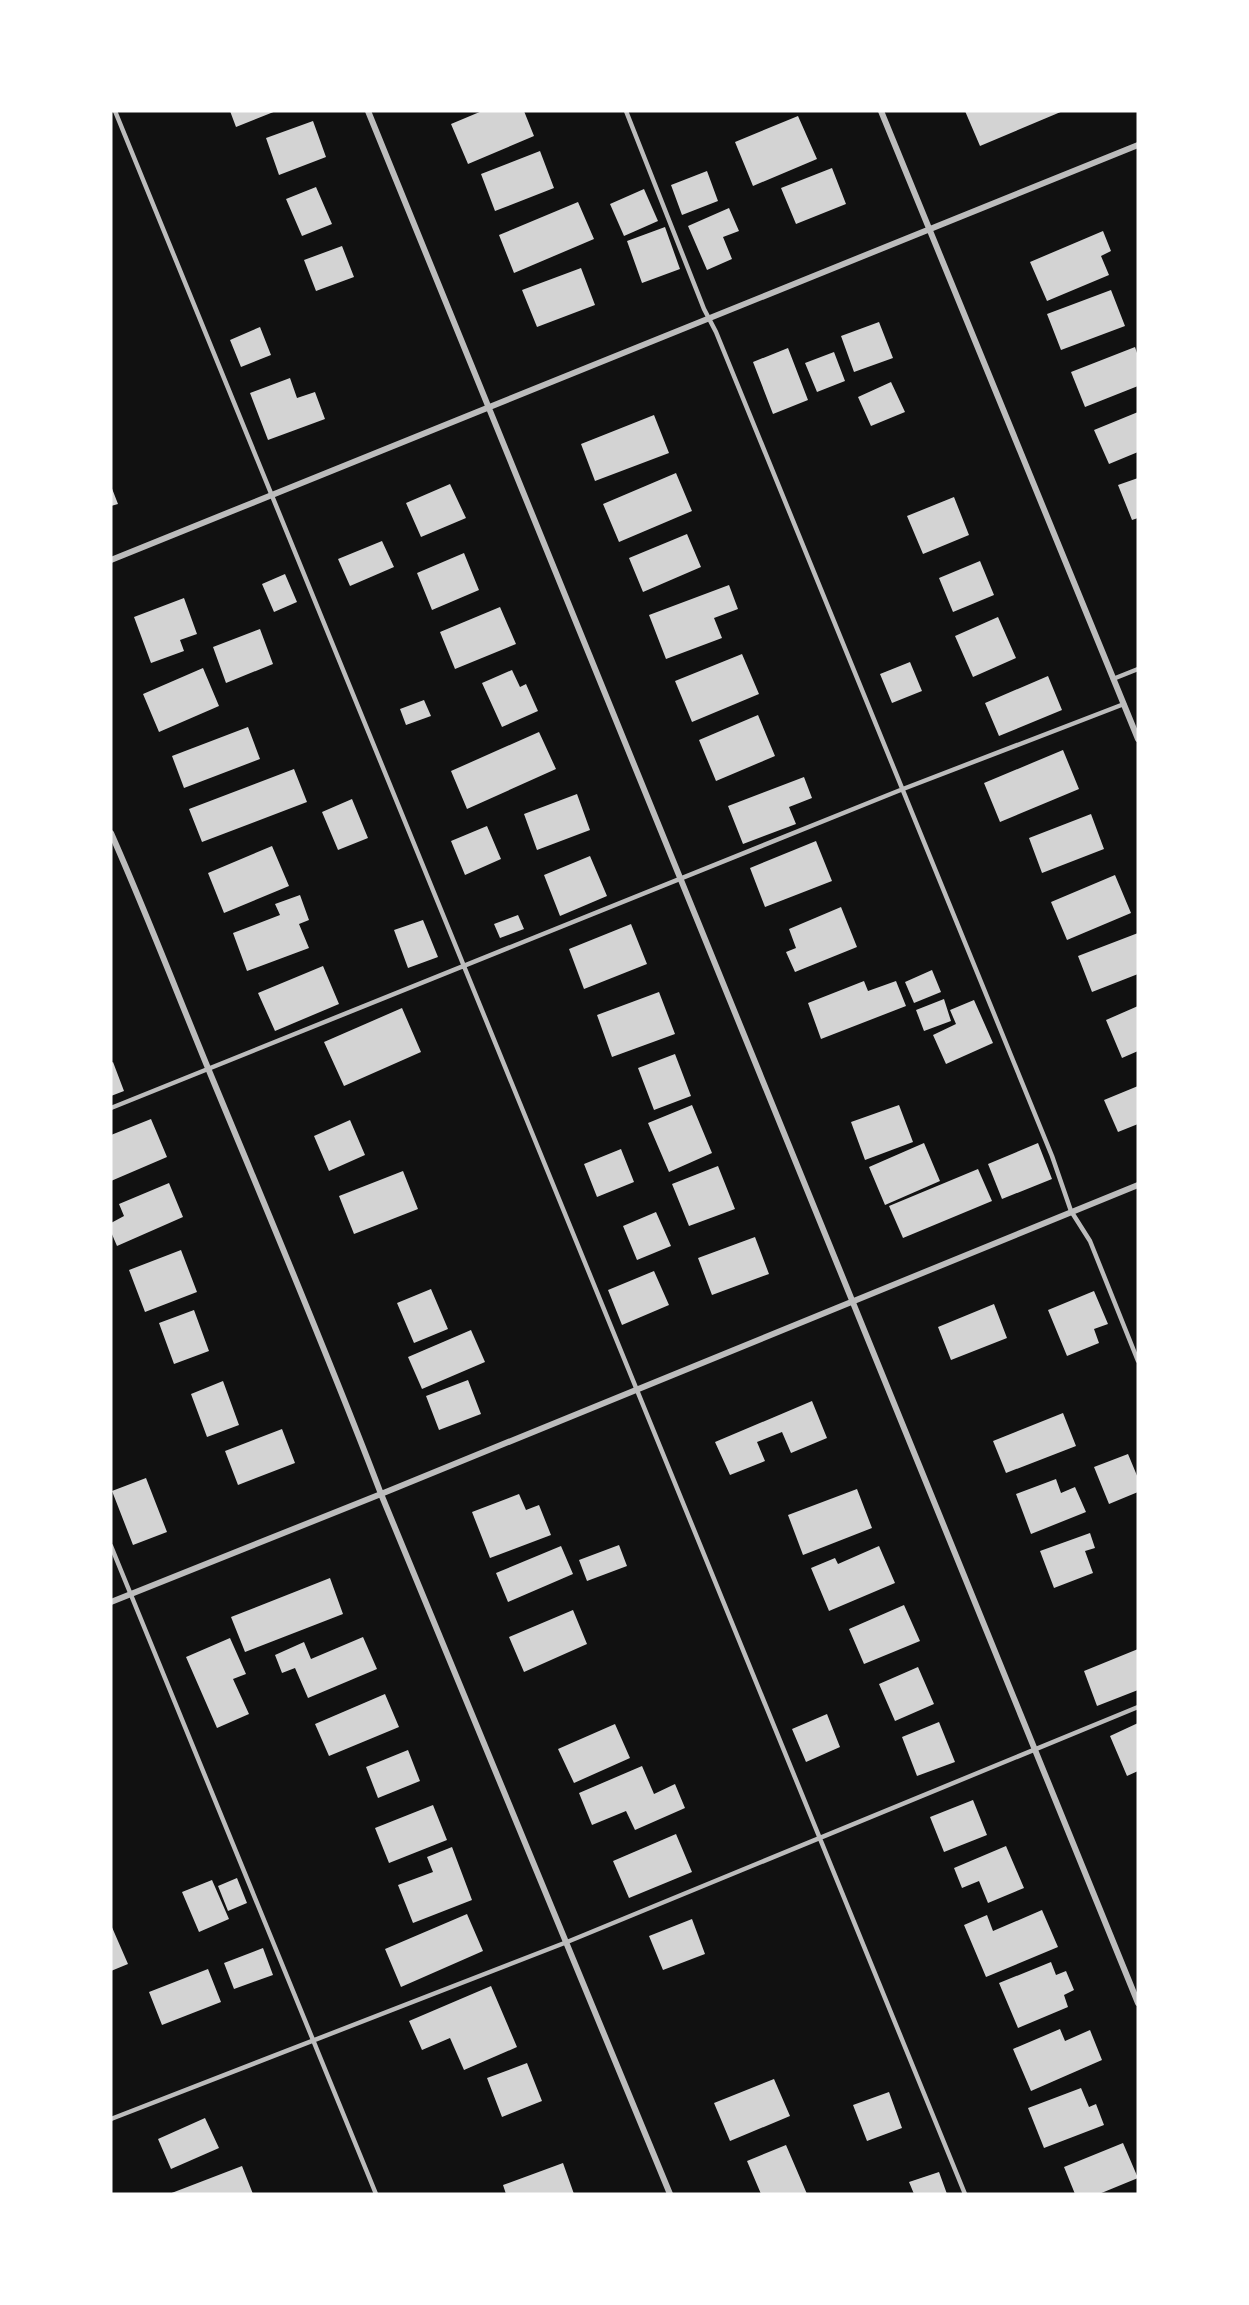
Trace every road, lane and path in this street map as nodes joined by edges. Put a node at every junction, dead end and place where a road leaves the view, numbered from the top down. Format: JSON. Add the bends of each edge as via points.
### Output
{"nodes":[{"id":1,"x":115,"y":111,"type":"edge"},
{"id":2,"x":368,"y":111,"type":"edge"},
{"id":3,"x":626,"y":111,"type":"edge"},
{"id":4,"x":880,"y":111,"type":"edge"},
{"id":5,"x":1138,"y":145,"type":"edge"},
{"id":6,"x":929,"y":230,"type":"junction"},
{"id":7,"x":710,"y":319,"type":"junction"},
{"id":8,"x":487,"y":408,"type":"junction"},
{"id":9,"x":272,"y":496,"type":"junction"},
{"id":10,"x":111,"y":560,"type":"edge"},
{"id":11,"x":1138,"y":669,"type":"edge"},
{"id":12,"x":1112,"y":680,"type":"junction"},
{"id":13,"x":1124,"y":704,"type":"junction"},
{"id":14,"x":1138,"y":739,"type":"edge"},
{"id":15,"x":903,"y":789,"type":"junction"},
{"id":16,"x":111,"y":833,"type":"edge"},
{"id":17,"x":681,"y":880,"type":"junction"},
{"id":18,"x":464,"y":966,"type":"junction"},
{"id":19,"x":208,"y":1069,"type":"junction"},
{"id":20,"x":111,"y":1108,"type":"edge"},
{"id":21,"x":1138,"y":1185,"type":"edge"},
{"id":22,"x":1071,"y":1211,"type":"junction"},
{"id":23,"x":852,"y":1301,"type":"junction"},
{"id":24,"x":1138,"y":1361,"type":"edge"},
{"id":25,"x":637,"y":1389,"type":"junction"},
{"id":26,"x":381,"y":1494,"type":"junction"},
{"id":27,"x":111,"y":1546,"type":"edge"},
{"id":28,"x":131,"y":1594,"type":"junction"},
{"id":29,"x":111,"y":1602,"type":"edge"},
{"id":30,"x":1138,"y":1707,"type":"edge"},
{"id":31,"x":1034,"y":1749,"type":"junction"},
{"id":32,"x":820,"y":1837,"type":"junction"},
{"id":33,"x":567,"y":1942,"type":"junction"},
{"id":34,"x":1138,"y":2003,"type":"edge"},
{"id":35,"x":313,"y":2040,"type":"junction"},
{"id":36,"x":111,"y":2119,"type":"edge"},
{"id":37,"x":376,"y":2194,"type":"edge"},
{"id":38,"x":670,"y":2194,"type":"edge"},
{"id":39,"x":965,"y":2194,"type":"edge"}],
"edges":[{"from":1,"to":9,"type":"lane"},
{"from":2,"to":8,"type":"street"},
{"from":3,"to":7,"type":"lane"},
{"from":4,"to":6,"type":"street"},
{"from":5,"to":6,"type":"street"},
{"from":6,"to":7,"type":"street"},
{"from":6,"to":12,"type":"street"},
{"from":7,"to":8,"type":"street"},
{"from":7,"to":15,"type":"lane"},
{"from":8,"to":9,"type":"street"},
{"from":8,"to":17,"type":"street"},
{"from":9,"to":10,"type":"street"},
{"from":9,"to":18,"type":"lane"},
{"from":11,"to":12,"type":"lane"},
{"from":12,"to":13,"type":"street"},
{"from":13,"to":14,"type":"street"},
{"from":13,"to":15,"type":"lane"},
{"from":15,"to":17,"type":"lane"},
{"from":15,"to":22,"type":"lane"},
{"from":16,"to":19,"type":"street"},
{"from":17,"to":18,"type":"lane"},
{"from":17,"to":23,"type":"street"},
{"from":18,"to":19,"type":"lane"},
{"from":18,"to":25,"type":"lane"},
{"from":19,"to":20,"type":"lane"},
{"from":19,"to":26,"type":"street"},
{"from":21,"to":22,"type":"street"},
{"from":22,"to":23,"type":"street"},
{"from":22,"to":24,"type":"lane","via":[[1090,1241]]},
{"from":23,"to":25,"type":"street"},
{"from":23,"to":31,"type":"street"},
{"from":25,"to":26,"type":"street"},
{"from":25,"to":32,"type":"lane"},
{"from":26,"to":28,"type":"street"},
{"from":26,"to":33,"type":"street"},
{"from":27,"to":28,"type":"lane"},
{"from":28,"to":29,"type":"street"},
{"from":28,"to":35,"type":"lane"},
{"from":30,"to":31,"type":"lane"},
{"from":31,"to":32,"type":"lane"},
{"from":31,"to":34,"type":"street"},
{"from":32,"to":33,"type":"lane"},
{"from":32,"to":39,"type":"lane"},
{"from":33,"to":35,"type":"lane"},
{"from":33,"to":38,"type":"street"},
{"from":35,"to":36,"type":"lane"},
{"from":35,"to":37,"type":"lane"}]}
